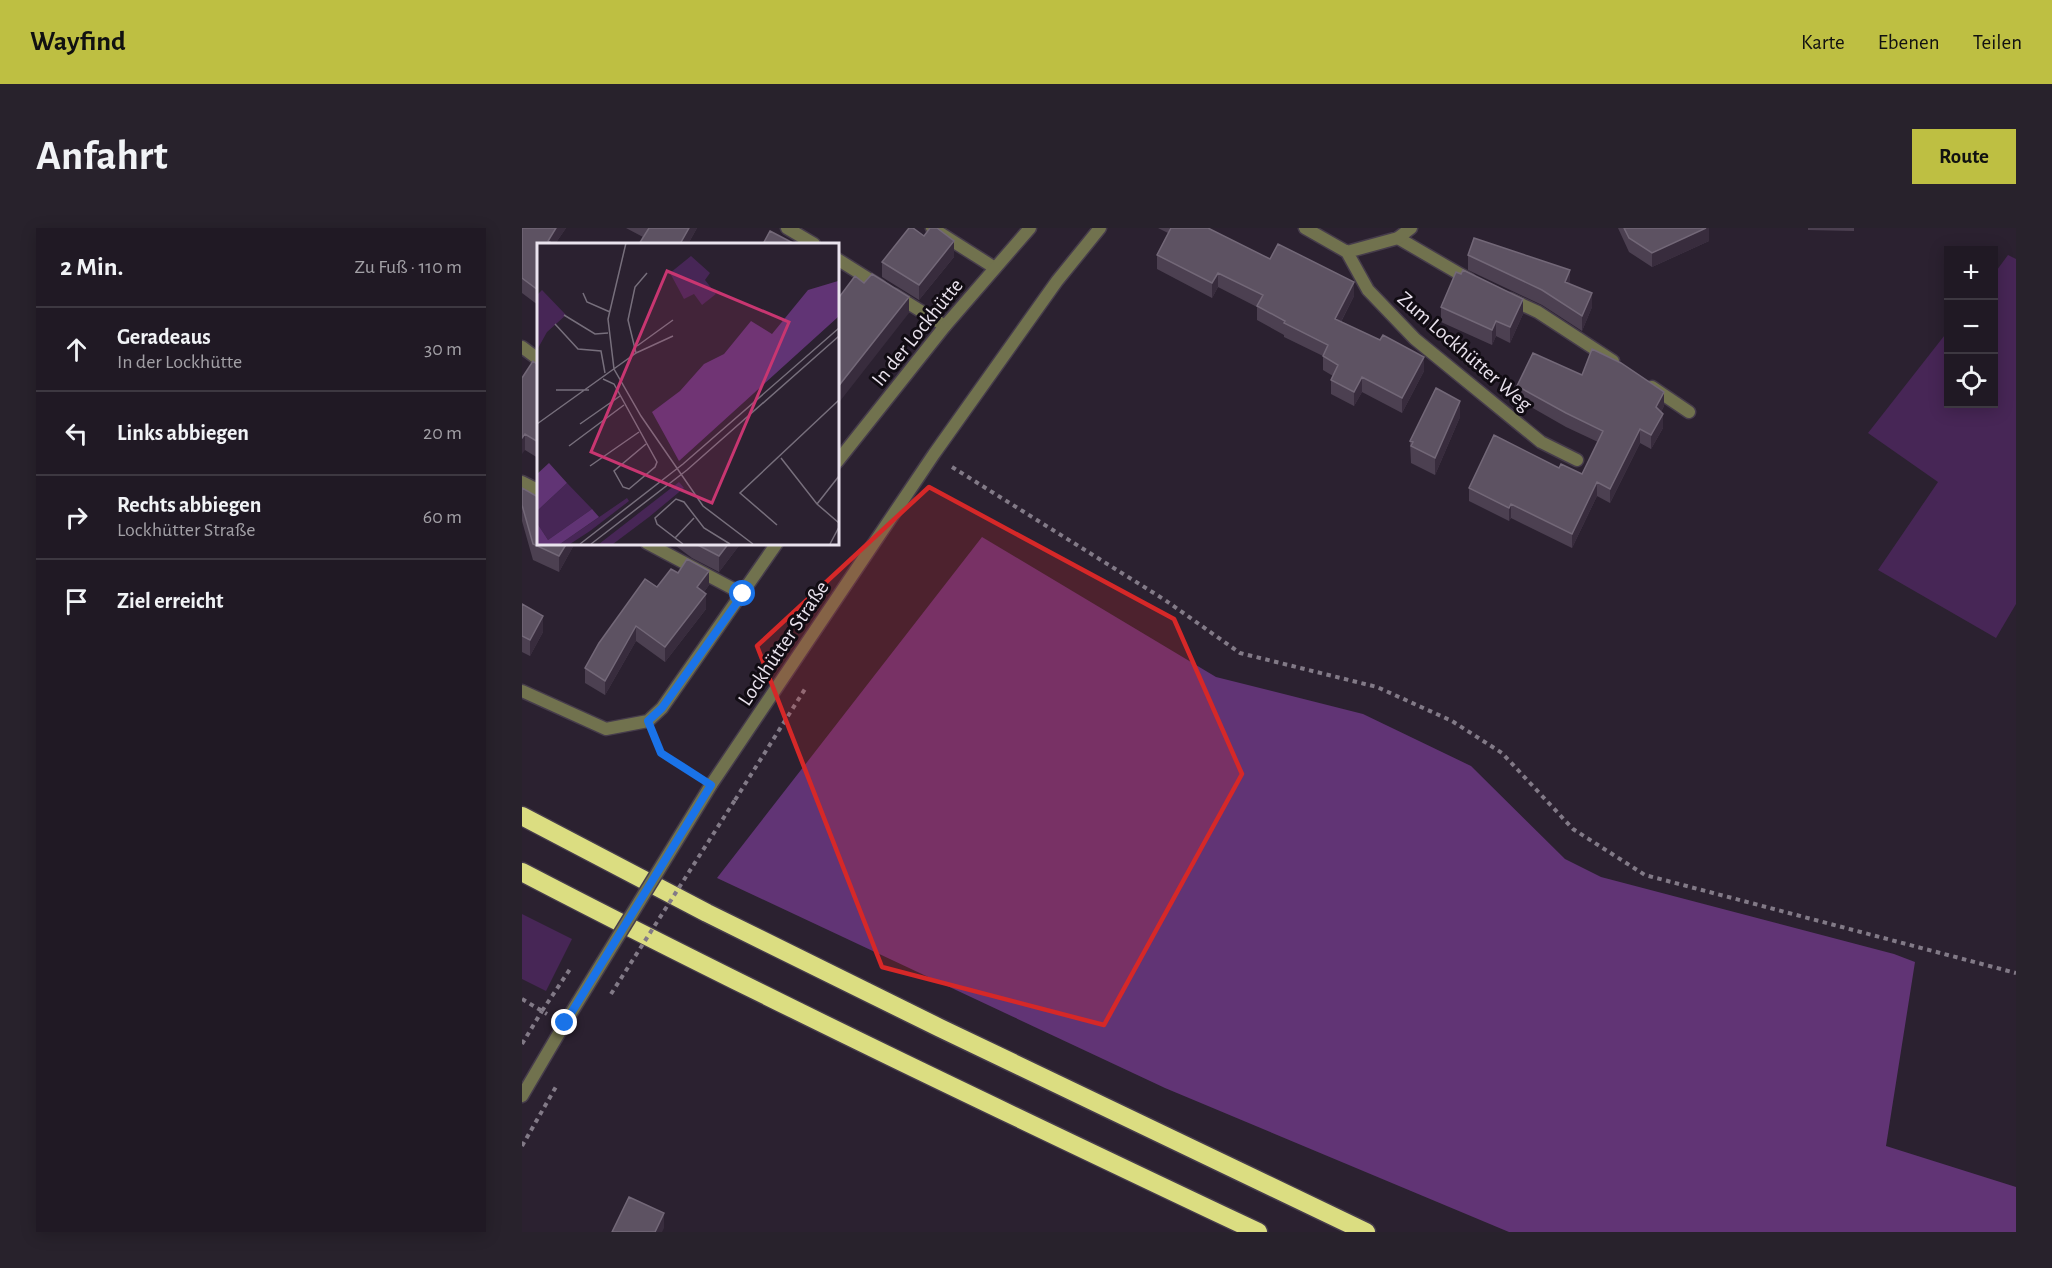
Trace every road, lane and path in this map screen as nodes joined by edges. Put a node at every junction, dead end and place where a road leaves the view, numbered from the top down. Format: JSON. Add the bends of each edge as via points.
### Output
{"nodes":[{"id":1,"x":787,"y":228,"type":"edge"},
{"id":2,"x":932,"y":228,"type":"edge"},
{"id":3,"x":1030,"y":228,"type":"edge"},
{"id":4,"x":1100,"y":228,"type":"edge"},
{"id":5,"x":1305,"y":228,"type":"edge"},
{"id":6,"x":1411,"y":228,"type":"edge"},
{"id":7,"x":1398,"y":238,"type":"junction"},
{"id":8,"x":812,"y":243,"type":"edge"},
{"id":9,"x":1347,"y":252,"type":"junction"},
{"id":10,"x":838,"y":260,"type":"edge"},
{"id":11,"x":995,"y":268,"type":"junction"},
{"id":12,"x":945,"y":326,"type":"junction"},
{"id":13,"x":522,"y":347,"type":"edge"},
{"id":14,"x":537,"y":358,"type":"edge"},
{"id":15,"x":1620,"y":366,"type":"edge"},
{"id":16,"x":1640,"y":379,"type":"edge"},
{"id":17,"x":1689,"y":411,"type":"dead end"},
{"id":18,"x":1577,"y":460,"type":"dead end"},
{"id":19,"x":838,"y":461,"type":"edge"},
{"id":20,"x":948,"y":465,"type":"dead end"},
{"id":21,"x":522,"y":482,"type":"edge"},
{"id":22,"x":537,"y":490,"type":"edge"},
{"id":23,"x":649,"y":544,"type":"edge"},
{"id":24,"x":776,"y":544,"type":"edge"},
{"id":25,"x":743,"y":594,"type":"junction"},
{"id":26,"x":522,"y":691,"type":"edge"},
{"id":27,"x":648,"y":721,"type":"junction"},
{"id":28,"x":711,"y":785,"type":"junction"},
{"id":29,"x":735,"y":800,"type":"dead end"},
{"id":30,"x":522,"y":816,"type":"edge"},
{"id":31,"x":522,"y":872,"type":"edge"},
{"id":32,"x":2016,"y":973,"type":"edge"},
{"id":33,"x":610,"y":996,"type":"dead end"},
{"id":34,"x":522,"y":999,"type":"edge"},
{"id":35,"x":522,"y":1044,"type":"edge"},
{"id":36,"x":562,"y":1076,"type":"dead end"},
{"id":37,"x":522,"y":1096,"type":"edge"},
{"id":38,"x":522,"y":1146,"type":"edge"},
{"id":39,"x":1258,"y":1232,"type":"edge"},
{"id":40,"x":1366,"y":1232,"type":"edge"}],
"edges":[{"from":1,"to":8,"type":"street"},
{"from":2,"to":11,"type":"street"},
{"from":3,"to":11,"type":"street","name":"In der Lockhütte"},
{"from":4,"to":28,"type":"street","name":"Lockhütter Straße","via":[[1057,281],[925,467]]},
{"from":5,"to":9,"type":"street"},
{"from":6,"to":7,"type":"street"},
{"from":7,"to":9,"type":"street"},
{"from":7,"to":15,"type":"street","via":[[1538,312]]},
{"from":9,"to":18,"type":"street","name":"Zum Lockhütter Weg","via":[[1368,290],[1415,339],[1541,442]]},
{"from":10,"to":12,"type":"street"},
{"from":11,"to":12,"type":"street","name":"In der Lockhütte"},
{"from":12,"to":19,"type":"street","name":"In der Lockhütte"},
{"from":13,"to":14,"type":"street"},
{"from":16,"to":17,"type":"street"},
{"from":20,"to":32,"type":"path","via":[[1165,600],[1240,653],[1377,687],[1452,721],[1502,753],[1573,829],[1645,875]]},
{"from":21,"to":22,"type":"street"},
{"from":23,"to":25,"type":"street"},
{"from":24,"to":25,"type":"street"},
{"from":25,"to":27,"type":"street","via":[[662,708]]},
{"from":26,"to":27,"type":"street","via":[[606,729]]},
{"from":27,"to":28,"type":"path","via":[[661,753]]},
{"from":28,"to":37,"type":"street","name":"Lockhütter Straße","bridge":true},
{"from":29,"to":33,"type":"path","bridge":true},
{"from":30,"to":40,"type":"highway","via":[[866,992]]},
{"from":31,"to":39,"type":"highway","via":[[925,1075]]},
{"from":34,"to":35,"type":"path","via":[[542,1011]]},
{"from":36,"to":38,"type":"path"}]}
